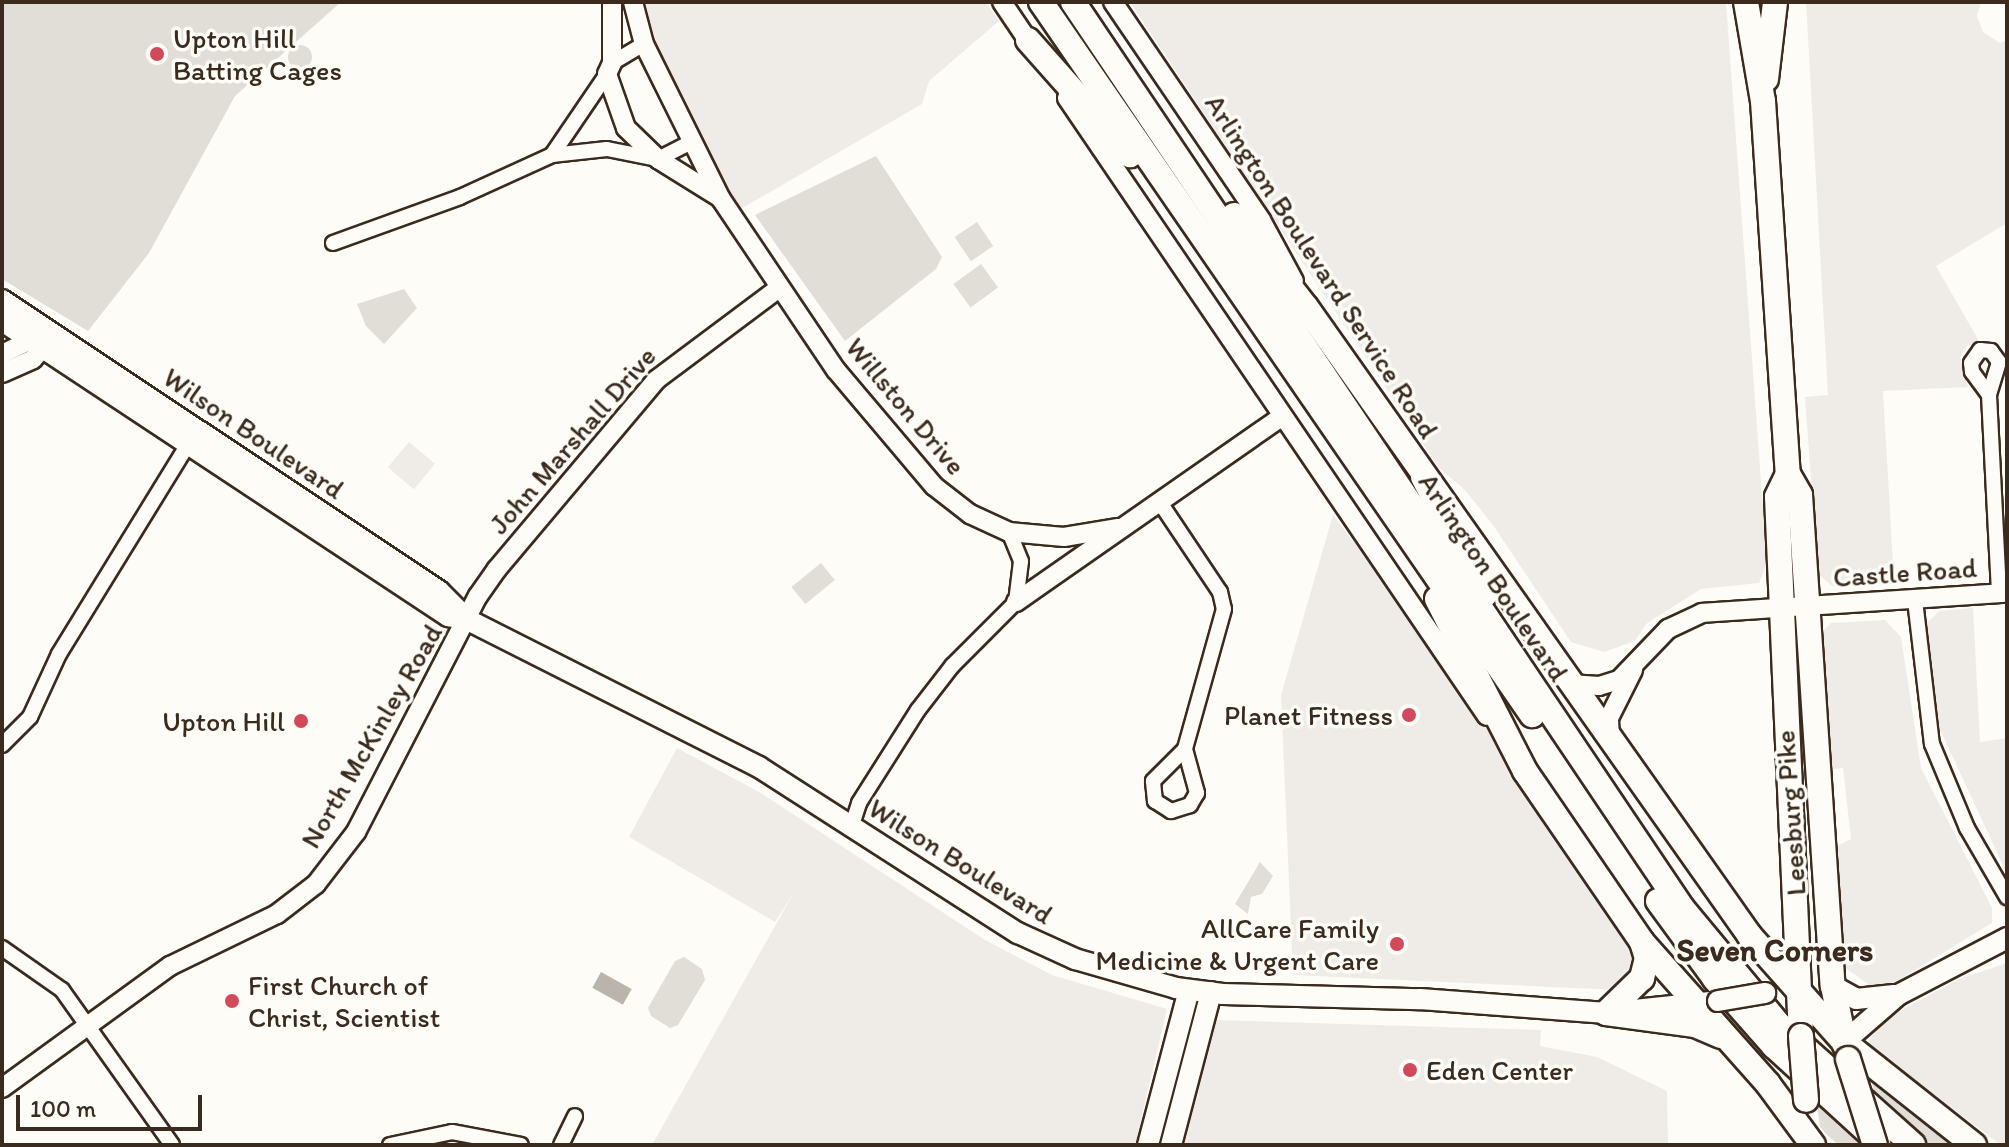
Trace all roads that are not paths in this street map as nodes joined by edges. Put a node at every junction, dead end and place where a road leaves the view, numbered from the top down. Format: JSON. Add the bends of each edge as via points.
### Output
{"nodes":[{"id":1,"x":612,"y":2,"type":"edge"},
{"id":2,"x":633,"y":2,"type":"edge"},
{"id":3,"x":1002,"y":2,"type":"edge"},
{"id":4,"x":1041,"y":2,"type":"edge"},
{"id":5,"x":1073,"y":2,"type":"edge"},
{"id":6,"x":1113,"y":2,"type":"edge"},
{"id":7,"x":1746,"y":2,"type":"edge"},
{"id":8,"x":1775,"y":2,"type":"edge"},
{"id":9,"x":1028,"y":40,"type":"junction"},
{"id":10,"x":644,"y":44,"type":"junction"},
{"id":11,"x":610,"y":68,"type":"junction"},
{"id":12,"x":1763,"y":101,"type":"junction"},
{"id":13,"x":1144,"y":105,"type":"junction"},
{"id":14,"x":692,"y":142,"type":"junction"},
{"id":15,"x":552,"y":155,"type":"junction"},
{"id":16,"x":658,"y":159,"type":"junction"},
{"id":17,"x":721,"y":199,"type":"junction"},
{"id":18,"x":333,"y":243,"type":"dead end"},
{"id":19,"x":1240,"y":287,"type":"junction"},
{"id":20,"x":779,"y":288,"type":"junction"},
{"id":21,"x":2,"y":300,"type":"edge"},
{"id":22,"x":1306,"y":307,"type":"junction"},
{"id":23,"x":2,"y":321,"type":"edge"},
{"id":24,"x":44,"y":340,"type":"junction"},
{"id":25,"x":2,"y":354,"type":"edge"},
{"id":26,"x":2,"y":373,"type":"edge"},
{"id":27,"x":1989,"y":395,"type":"dead end"},
{"id":28,"x":1314,"y":400,"type":"junction"},
{"id":29,"x":1283,"y":416,"type":"junction"},
{"id":30,"x":192,"y":436,"type":"junction"},
{"id":31,"x":1423,"y":477,"type":"junction"},
{"id":32,"x":1159,"y":501,"type":"junction"},
{"id":33,"x":1118,"y":528,"type":"junction"},
{"id":34,"x":1009,"y":532,"type":"junction"},
{"id":35,"x":2003,"y":593,"type":"edge"},
{"id":36,"x":1915,"y":600,"type":"junction"},
{"id":37,"x":1016,"y":602,"type":"junction"},
{"id":38,"x":1795,"y":607,"type":"junction"},
{"id":39,"x":468,"y":620,"type":"junction"},
{"id":40,"x":1515,"y":659,"type":"junction"},
{"id":41,"x":1634,"y":668,"type":"junction"},
{"id":42,"x":1570,"y":684,"type":"junction"},
{"id":43,"x":1611,"y":741,"type":"junction"},
{"id":44,"x":2,"y":745,"type":"edge"},
{"id":45,"x":1185,"y":749,"type":"dead end"},
{"id":46,"x":1525,"y":771,"type":"junction"},
{"id":47,"x":852,"y":825,"type":"junction"},
{"id":48,"x":2007,"y":897,"type":"edge"},
{"id":49,"x":1797,"y":900,"type":"junction"},
{"id":50,"x":1750,"y":936,"type":"junction"},
{"id":51,"x":2007,"y":938,"type":"edge"},
{"id":52,"x":1642,"y":942,"type":"junction"},
{"id":53,"x":2,"y":948,"type":"edge"},
{"id":54,"x":1833,"y":986,"type":"junction"},
{"id":55,"x":1189,"y":990,"type":"junction"},
{"id":56,"x":1211,"y":992,"type":"junction"},
{"id":57,"x":1898,"y":995,"type":"junction"},
{"id":58,"x":1801,"y":999,"type":"junction"},
{"id":59,"x":1706,"y":1003,"type":"junction"},
{"id":60,"x":1606,"y":1013,"type":"junction"},
{"id":61,"x":88,"y":1026,"type":"junction"},
{"id":62,"x":1730,"y":1041,"type":"junction"},
{"id":63,"x":1846,"y":1050,"type":"junction"},
{"id":64,"x":2,"y":1088,"type":"edge"},
{"id":65,"x":575,"y":1116,"type":"dead end"},
{"id":66,"x":1813,"y":1142,"type":"edge"},
{"id":67,"x":172,"y":1145,"type":"edge"},
{"id":68,"x":390,"y":1145,"type":"edge"},
{"id":69,"x":521,"y":1145,"type":"edge"},
{"id":70,"x":561,"y":1145,"type":"edge"},
{"id":71,"x":1148,"y":1145,"type":"edge"},
{"id":72,"x":1171,"y":1145,"type":"edge"},
{"id":73,"x":1875,"y":1145,"type":"edge"},
{"id":74,"x":1883,"y":1145,"type":"edge"},
{"id":75,"x":1913,"y":1145,"type":"edge"},
{"id":76,"x":1974,"y":1145,"type":"edge"}],
"edges":[{"from":1,"to":11,"type":"street"},
{"from":2,"to":10,"type":"street","name":"Willston Drive"},
{"from":3,"to":9,"type":"street"},
{"from":4,"to":19,"type":"main road","name":"Arlington Boulevard"},
{"from":5,"to":13,"type":"main road","name":"Arlington Boulevard"},
{"from":6,"to":22,"type":"street","name":"Arlington Boulevard Service Road","via":[[1274,242]]},
{"from":7,"to":12,"type":"main road","name":"Leesburg Pike"},
{"from":8,"to":12,"type":"main road","name":"Leesburg Pike"},
{"from":9,"to":19,"type":"main road"},
{"from":9,"to":29,"type":"street"},
{"from":10,"to":11,"type":"street"},
{"from":10,"to":14,"type":"street","name":"Willston Drive"},
{"from":11,"to":15,"type":"street"},
{"from":11,"to":16,"type":"street","via":[[626,128]]},
{"from":12,"to":38,"type":"main road","name":"Leesburg Pike","via":[[1788,474],[1777,497]]},
{"from":13,"to":22,"type":"main road"},
{"from":13,"to":40,"type":"main road","name":"Arlington Boulevard"},
{"from":14,"to":16,"type":"street"},
{"from":14,"to":17,"type":"street","name":"Willston Drive"},
{"from":15,"to":16,"type":"street","via":[[607,149]]},
{"from":15,"to":18,"type":"street","via":[[460,197]]},
{"from":16,"to":17,"type":"street"},
{"from":17,"to":20,"type":"street","name":"Willston Drive"},
{"from":19,"to":28,"type":"main road","name":"Arlington Boulevard"},
{"from":20,"to":34,"type":"street","name":"Willston Drive","via":[[836,370],[934,486],[970,514]]},
{"from":20,"to":39,"type":"street","name":"John Marshall Drive","via":[[688,351],[625,413],[497,569]]},
{"from":21,"to":24,"type":"main road","name":"Wilson Boulevard"},
{"from":22,"to":31,"type":"main road","name":"Arlington Boulevard Service Road"},
{"from":23,"to":24,"type":"main road","name":"Wilson Boulevard"},
{"from":24,"to":25,"type":"street"},
{"from":24,"to":26,"type":"street"},
{"from":24,"to":30,"type":"main road","name":"Wilson Boulevard"},
{"from":27,"to":35,"type":"street"},
{"from":28,"to":46,"type":"main road","via":[[1444,612]]},
{"from":28,"to":74,"type":"main road","name":"Arlington Boulevard","via":[[1678,931],[1774,1046]]},
{"from":29,"to":32,"type":"street"},
{"from":29,"to":46,"type":"street"},
{"from":30,"to":39,"type":"main road","name":"Wilson Boulevard","via":[[439,591]]},
{"from":30,"to":44,"type":"street","via":[[59,654],[30,717]]},
{"from":31,"to":40,"type":"main road"},
{"from":31,"to":42,"type":"main road","name":"Arlington Boulevard Service Road"},
{"from":32,"to":33,"type":"street"},
{"from":32,"to":45,"type":"street","via":[[1223,598]]},
{"from":33,"to":34,"type":"street","name":"Willston Drive","via":[[1064,537]]},
{"from":33,"to":37,"type":"street"},
{"from":34,"to":37,"type":"street","via":[[1021,561]]},
{"from":35,"to":36,"type":"street","name":"Castle Road"},
{"from":36,"to":38,"type":"street","name":"Castle Road"},
{"from":36,"to":48,"type":"street","via":[[1932,744],[1967,828]]},
{"from":37,"to":47,"type":"street","via":[[960,657],[918,710],[859,803]]},
{"from":38,"to":41,"type":"street","name":"Castle Road","via":[[1684,618]]},
{"from":38,"to":49,"type":"main road","name":"Leesburg Pike"},
{"from":38,"to":54,"type":"main road","name":"Leesburg Pike"},
{"from":39,"to":47,"type":"main road","name":"Wilson Boulevard","via":[[759,767]]},
{"from":39,"to":61,"type":"street","name":"North McKinley Road","via":[[356,832],[316,884],[277,914],[170,966]]},
{"from":40,"to":75,"type":"main road","name":"Arlington Boulevard","via":[[1728,969],[1840,1085]]},
{"from":41,"to":42,"type":"street","via":[[1599,686]]},
{"from":41,"to":43,"type":"street","via":[[1609,718]]},
{"from":42,"to":43,"type":"main road","name":"Arlington Boulevard Service Road"},
{"from":43,"to":50,"type":"main road","name":"Arlington Boulevard Service Road"},
{"from":46,"to":52,"type":"main road"},
{"from":47,"to":55,"type":"main road","name":"Wilson Boulevard","via":[[1046,948]]},
{"from":49,"to":50,"type":"main road","via":[[1781,934],[1770,940]]},
{"from":49,"to":58,"type":"main road","name":"Leesburg Pike"},
{"from":50,"to":58,"type":"main road","name":"Arlington Boulevard Service Road"},
{"from":51,"to":57,"type":"main road"},
{"from":52,"to":59,"type":"main road"},
{"from":52,"to":60,"type":"main road","via":[[1647,958],[1642,978]]},
{"from":53,"to":61,"type":"street","via":[[50,978]]},
{"from":54,"to":57,"type":"main road","via":[[1856,999]]},
{"from":54,"to":63,"type":"main road","name":"Leesburg Pike"},
{"from":55,"to":56,"type":"main road","name":"Wilson Boulevard"},
{"from":55,"to":71,"type":"main road"},
{"from":56,"to":60,"type":"main road","name":"Wilson Boulevard","via":[[1420,999]]},
{"from":56,"to":72,"type":"main road"},
{"from":57,"to":63,"type":"main road"},
{"from":58,"to":59,"type":"main road","name":"Wilson Boulevard","bridge":true,"via":[[1765,993]]},
{"from":58,"to":63,"type":"main road","name":"Arlington Boulevard Service Road"},
{"from":58,"to":66,"type":"main road","name":"Leesburg Pike","bridge":true},
{"from":59,"to":60,"type":"main road","name":"Wilson Boulevard"},
{"from":59,"to":62,"type":"main road"},
{"from":60,"to":62,"type":"main road","via":[[1695,1025]]},
{"from":61,"to":64,"type":"street","name":"North McKinley Road"},
{"from":61,"to":67,"type":"street"},
{"from":62,"to":66,"type":"main road"},
{"from":63,"to":73,"type":"main road","name":"Leesburg Pike","bridge":true},
{"from":63,"to":76,"type":"main road","name":"Arlington Boulevard Service Road"},
{"from":65,"to":70,"type":"street"},
{"from":68,"to":69,"type":"street","via":[[456,1132]]}]}
